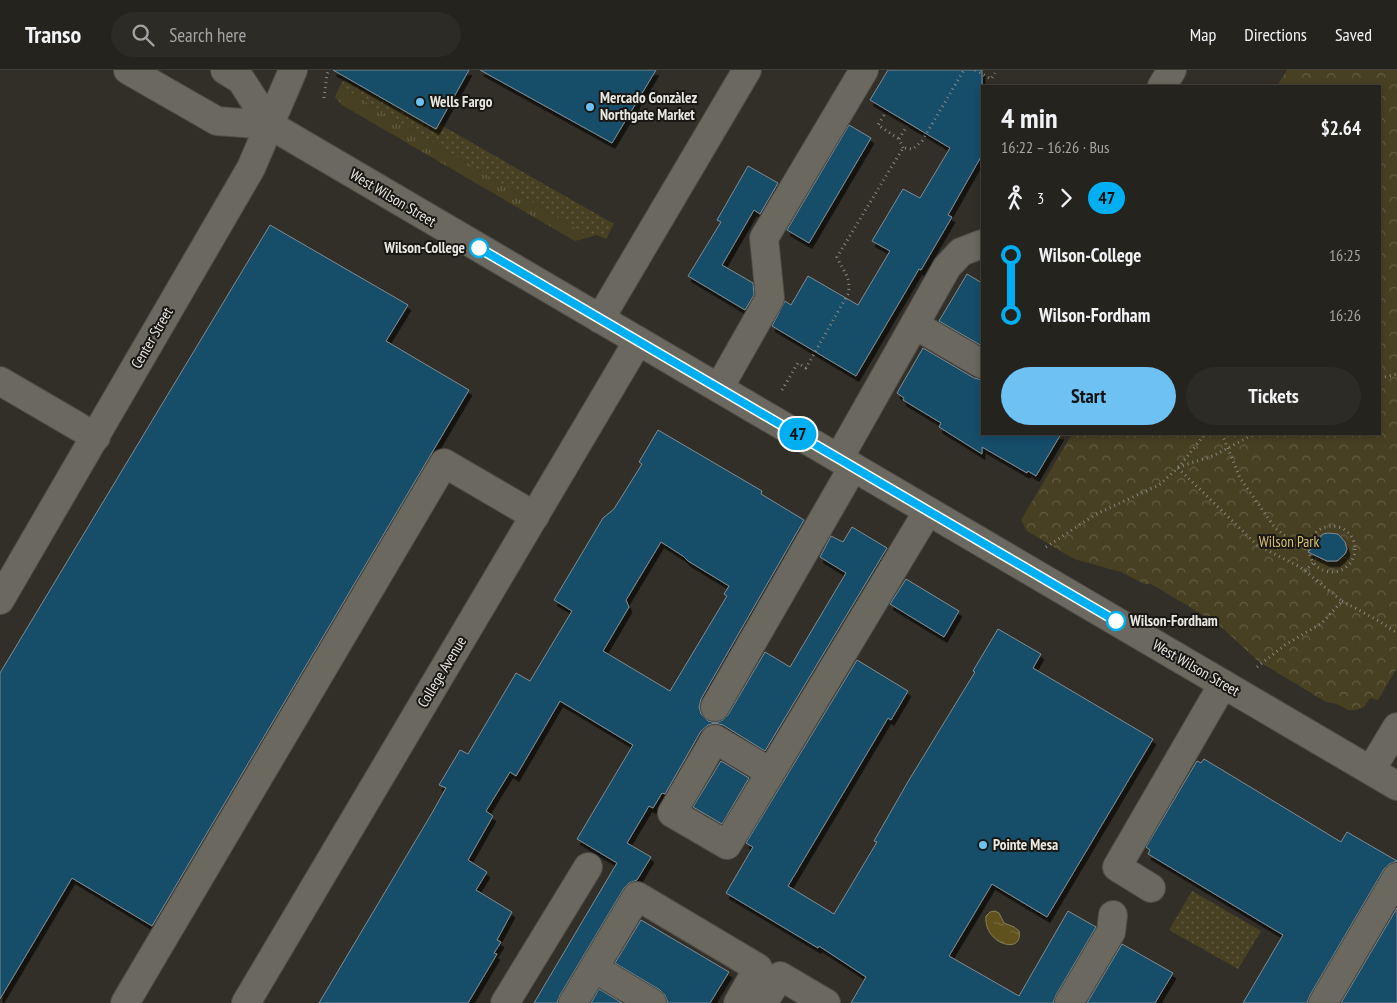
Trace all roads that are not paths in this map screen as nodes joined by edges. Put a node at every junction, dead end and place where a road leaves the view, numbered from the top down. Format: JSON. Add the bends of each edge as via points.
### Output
{"nodes":[{"id":1,"x":128,"y":70,"type":"edge"},
{"id":2,"x":225,"y":70,"type":"edge"},
{"id":3,"x":293,"y":70,"type":"edge"},
{"id":4,"x":747,"y":70,"type":"edge"},
{"id":5,"x":864,"y":70,"type":"edge"},
{"id":6,"x":1172,"y":70,"type":"edge"},
{"id":7,"x":1163,"y":85,"type":"edge"},
{"id":8,"x":270,"y":125,"type":"junction"},
{"id":9,"x":981,"y":244,"type":"edge"},
{"id":10,"x":600,"y":319,"type":"junction"},
{"id":11,"x":915,"y":325,"type":"junction"},
{"id":12,"x":638,"y":341,"type":"junction"},
{"id":13,"x":981,"y":363,"type":"edge"},
{"id":14,"x":0,"y":381,"type":"edge"},
{"id":15,"x":718,"y":388,"type":"junction"},
{"id":16,"x":96,"y":437,"type":"junction"},
{"id":17,"x":846,"y":463,"type":"junction"},
{"id":18,"x":928,"y":511,"type":"junction"},
{"id":19,"x":535,"y":516,"type":"junction"},
{"id":20,"x":0,"y":600,"type":"edge"},
{"id":21,"x":1223,"y":684,"type":"junction"},
{"id":22,"x":715,"y":707,"type":"dead end"},
{"id":23,"x":1397,"y":727,"type":"edge"},
{"id":24,"x":1371,"y":770,"type":"junction"},
{"id":25,"x":770,"y":772,"type":"dead end"},
{"id":26,"x":1397,"y":786,"type":"edge"},
{"id":27,"x":588,"y":867,"type":"dead end"},
{"id":28,"x":1397,"y":876,"type":"edge"},
{"id":29,"x":1151,"y":888,"type":"dead end"},
{"id":30,"x":1112,"y":915,"type":"dead end"},
{"id":31,"x":594,"y":968,"type":"junction"},
{"id":32,"x":125,"y":1003,"type":"edge"},
{"id":33,"x":246,"y":1003,"type":"edge"},
{"id":34,"x":505,"y":1003,"type":"edge"},
{"id":35,"x":573,"y":1003,"type":"edge"},
{"id":36,"x":652,"y":1003,"type":"edge"},
{"id":37,"x":738,"y":1003,"type":"edge"},
{"id":38,"x":763,"y":1003,"type":"edge"},
{"id":39,"x":826,"y":1003,"type":"edge"},
{"id":40,"x":1069,"y":1003,"type":"edge"},
{"id":41,"x":1323,"y":1003,"type":"edge"}],
"edges":[{"from":1,"to":8,"type":"street","name":"West Wilson Street","via":[[217,121]]},
{"from":2,"to":8,"type":"street","name":"West Wilson Street","via":[[242,80]]},
{"from":3,"to":8,"type":"street","name":"Center Street"},
{"from":4,"to":10,"type":"street"},
{"from":5,"to":15,"type":"street","via":[[764,238],[770,298]]},
{"from":6,"to":7,"type":"street"},
{"from":8,"to":10,"type":"street","name":"West Wilson Street"},
{"from":8,"to":16,"type":"street","name":"Center Street","via":[[251,168]]},
{"from":9,"to":11,"type":"street","via":[[961,252],[947,267]]},
{"from":10,"to":12,"type":"street","name":"West Wilson Street"},
{"from":11,"to":13,"type":"street"},
{"from":11,"to":17,"type":"street"},
{"from":12,"to":15,"type":"street","name":"West Wilson Street"},
{"from":12,"to":19,"type":"street","name":"College Avenue"},
{"from":14,"to":16,"type":"street"},
{"from":15,"to":17,"type":"street","name":"West Wilson Street"},
{"from":16,"to":20,"type":"street","name":"Center Street"},
{"from":17,"to":18,"type":"street","name":"West Wilson Street"},
{"from":17,"to":22,"type":"street"},
{"from":18,"to":21,"type":"street","name":"West Wilson Street"},
{"from":18,"to":25,"type":"street"},
{"from":19,"to":32,"type":"street","via":[[444,463]]},
{"from":19,"to":33,"type":"street","name":"College Avenue"},
{"from":21,"to":24,"type":"street","name":"West Wilson Street"},
{"from":21,"to":29,"type":"street","via":[[1117,867]]},
{"from":23,"to":24,"type":"street"},
{"from":24,"to":26,"type":"street","name":"West Wilson Street"},
{"from":27,"to":34,"type":"street"},
{"from":28,"to":41,"type":"street"},
{"from":30,"to":40,"type":"street","via":[[1111,932]]},
{"from":31,"to":35,"type":"street"},
{"from":31,"to":36,"type":"street"},
{"from":31,"to":37,"type":"street","via":[[637,896],[758,968]]},
{"from":38,"to":39,"type":"street","via":[[780,976]]}]}
